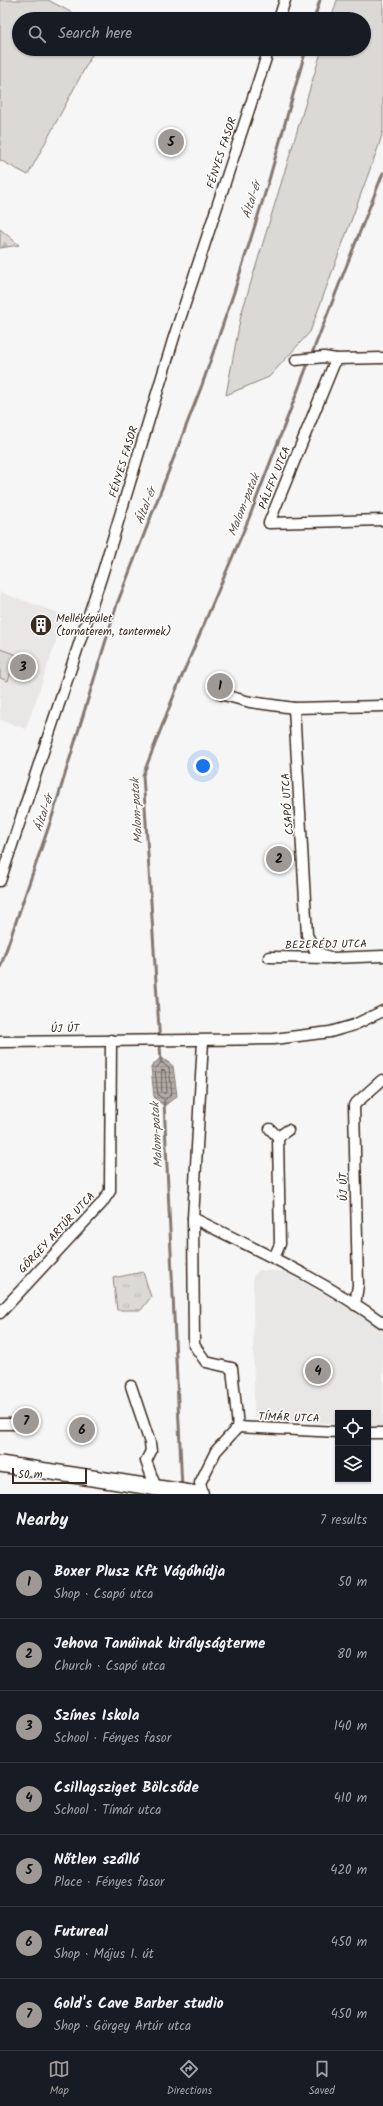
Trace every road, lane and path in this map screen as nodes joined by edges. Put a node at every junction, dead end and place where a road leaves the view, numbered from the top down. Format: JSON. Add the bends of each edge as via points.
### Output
{"nodes":[{"id":1,"x":285,"y":0,"type":"edge"},
{"id":2,"x":281,"y":12,"type":"edge"},
{"id":3,"x":267,"y":56,"type":"edge"},
{"id":4,"x":383,"y":358,"type":"edge"},
{"id":5,"x":296,"y":360,"type":"dead end"},
{"id":6,"x":336,"y":360,"type":"junction"},
{"id":7,"x":383,"y":520,"type":"edge"},
{"id":8,"x":220,"y":694,"type":"dead end"},
{"id":9,"x":383,"y":706,"type":"edge"},
{"id":10,"x":294,"y":708,"type":"junction"},
{"id":11,"x":0,"y":881,"type":"edge"},
{"id":12,"x":383,"y":956,"type":"edge"},
{"id":13,"x":269,"y":957,"type":"dead end"},
{"id":14,"x":332,"y":958,"type":"junction"},
{"id":15,"x":383,"y":1011,"type":"edge"},
{"id":16,"x":112,"y":1040,"type":"junction"},
{"id":17,"x":203,"y":1041,"type":"junction"},
{"id":18,"x":0,"y":1042,"type":"edge"},
{"id":19,"x":382,"y":1080,"type":"dead end"},
{"id":20,"x":270,"y":1129,"type":"dead end"},
{"id":21,"x":288,"y":1130,"type":"dead end"},
{"id":22,"x":278,"y":1138,"type":"junction"},
{"id":23,"x":193,"y":1218,"type":"junction"},
{"id":24,"x":274,"y":1258,"type":"junction"},
{"id":25,"x":355,"y":1305,"type":"junction"},
{"id":26,"x":0,"y":1313,"type":"edge"},
{"id":27,"x":383,"y":1324,"type":"edge"},
{"id":28,"x":131,"y":1386,"type":"dead end"},
{"id":29,"x":0,"y":1424,"type":"edge"},
{"id":30,"x":13,"y":1424,"type":"dead end"},
{"id":31,"x":238,"y":1428,"type":"junction"},
{"id":32,"x":335,"y":1432,"type":"edge"},
{"id":33,"x":371,"y":1433,"type":"edge"},
{"id":34,"x":383,"y":1433,"type":"edge"},
{"id":35,"x":0,"y":1464,"type":"edge"},
{"id":36,"x":156,"y":1488,"type":"junction"},
{"id":37,"x":192,"y":1493,"type":"edge"}],
"edges":[{"from":1,"to":2,"type":"street"},
{"from":3,"to":11,"type":"street","name":"FÉNYES FASOR","via":[[174,337],[101,578]]},
{"from":4,"to":6,"type":"street"},
{"from":5,"to":6,"type":"street","via":[[324,357]]},
{"from":6,"to":7,"type":"street","name":"PÁLFFY UTCA","via":[[269,522]]},
{"from":8,"to":10,"type":"street","via":[[250,702]]},
{"from":9,"to":10,"type":"street"},
{"from":10,"to":14,"type":"street","name":"CSAPÓ UTCA","via":[[307,935],[316,952]]},
{"from":12,"to":14,"type":"street","name":"BEZERÉDJ UTCA"},
{"from":13,"to":14,"type":"street","name":"BEZERÉDJ UTCA"},
{"from":15,"to":17,"type":"street","name":"ÚJ ÚT","via":[[354,1025],[330,1032],[274,1039]]},
{"from":16,"to":17,"type":"street","name":"ÚJ ÚT"},
{"from":16,"to":18,"type":"street","name":"ÚJ ÚT"},
{"from":16,"to":26,"type":"street","name":"GÖRGEY ARTÚR UTCA","via":[[110,1191],[102,1203]]},
{"from":17,"to":23,"type":"street"},
{"from":19,"to":25,"type":"street","name":"ÚJ ÚT","via":[[354,1105],[358,1285]]},
{"from":20,"to":22,"type":"street"},
{"from":21,"to":22,"type":"street"},
{"from":22,"to":24,"type":"street","via":[[280,1244]]},
{"from":23,"to":24,"type":"street"},
{"from":23,"to":31,"type":"street","via":[[194,1345],[206,1362],[232,1368]]},
{"from":24,"to":25,"type":"street"},
{"from":25,"to":27,"type":"street"},
{"from":28,"to":36,"type":"street","via":[[150,1443],[151,1451],[146,1461]]},
{"from":29,"to":30,"type":"street"},
{"from":31,"to":32,"type":"street","name":"TÍMÁR UTCA"},
{"from":31,"to":37,"type":"street","via":[[216,1451]]},
{"from":33,"to":34,"type":"street"},
{"from":35,"to":36,"type":"main road"},
{"from":36,"to":37,"type":"main road"}]}
